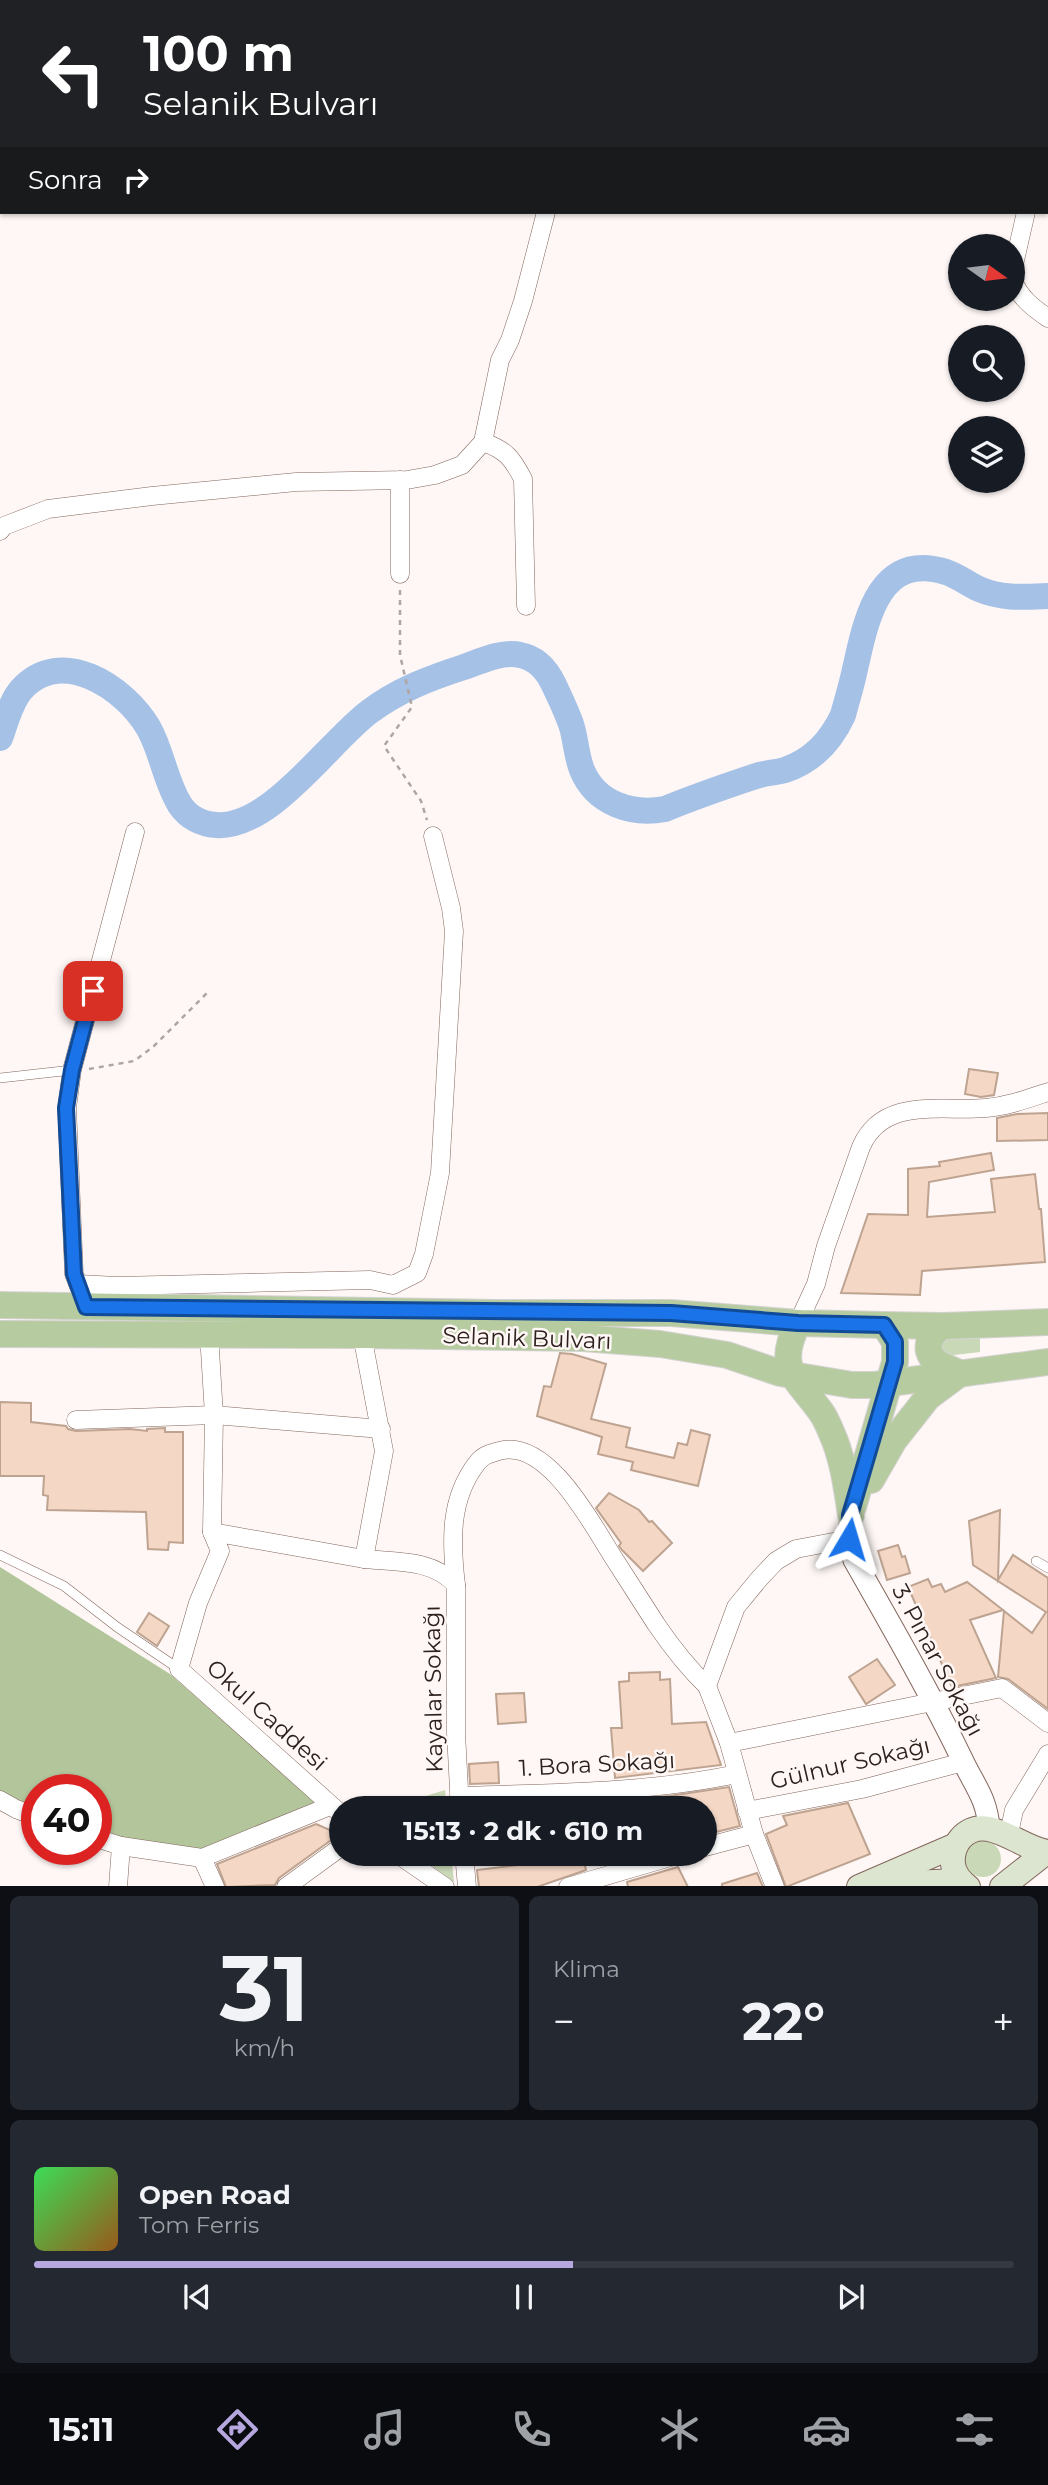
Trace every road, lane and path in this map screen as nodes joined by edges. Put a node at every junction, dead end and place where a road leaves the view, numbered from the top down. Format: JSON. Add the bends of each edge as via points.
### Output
{"nodes":[{"id":1,"x":545,"y":214,"type":"edge"},
{"id":2,"x":1026,"y":214,"type":"edge"},
{"id":3,"x":1021,"y":234,"type":"edge"},
{"id":4,"x":1026,"y":301,"type":"edge"},
{"id":5,"x":1048,"y":318,"type":"edge"},
{"id":6,"x":483,"y":442,"type":"junction"},
{"id":7,"x":400,"y":480,"type":"junction"},
{"id":8,"x":0,"y":531,"type":"edge"},
{"id":9,"x":400,"y":574,"type":"joint"},
{"id":10,"x":526,"y":606,"type":"dead end"},
{"id":11,"x":135,"y":832,"type":"dead end"},
{"id":12,"x":433,"y":836,"type":"joint"},
{"id":13,"x":210,"y":989,"type":"dead end"},
{"id":14,"x":72,"y":1070,"type":"junction"},
{"id":15,"x":0,"y":1077,"type":"edge"},
{"id":16,"x":1048,"y":1091,"type":"edge"},
{"id":17,"x":82,"y":1295,"type":"junction"},
{"id":18,"x":0,"y":1305,"type":"edge"},
{"id":19,"x":48,"y":1306,"type":"junction"},
{"id":20,"x":1048,"y":1322,"type":"edge"},
{"id":21,"x":798,"y":1323,"type":"junction"},
{"id":22,"x":884,"y":1325,"type":"junction"},
{"id":23,"x":943,"y":1326,"type":"junction"},
{"id":24,"x":0,"y":1334,"type":"edge"},
{"id":25,"x":49,"y":1334,"type":"junction"},
{"id":26,"x":209,"y":1335,"type":"junction"},
{"id":27,"x":362,"y":1335,"type":"junction"},
{"id":28,"x":1048,"y":1362,"type":"edge"},
{"id":29,"x":959,"y":1373,"type":"junction"},
{"id":30,"x":791,"y":1375,"type":"junction"},
{"id":31,"x":890,"y":1382,"type":"junction"},
{"id":32,"x":214,"y":1415,"type":"junction"},
{"id":33,"x":76,"y":1420,"type":"dead end"},
{"id":34,"x":381,"y":1429,"type":"junction"},
{"id":35,"x":850,"y":1527,"type":"junction"},
{"id":36,"x":212,"y":1532,"type":"junction"},
{"id":37,"x":0,"y":1555,"type":"edge"},
{"id":38,"x":364,"y":1559,"type":"junction"},
{"id":39,"x":1036,"y":1561,"type":"dead end"},
{"id":40,"x":1048,"y":1568,"type":"edge"},
{"id":41,"x":456,"y":1585,"type":"junction"},
{"id":42,"x":179,"y":1669,"type":"junction"},
{"id":43,"x":707,"y":1686,"type":"junction"},
{"id":44,"x":934,"y":1702,"type":"junction"},
{"id":45,"x":1048,"y":1723,"type":"edge"},
{"id":46,"x":729,"y":1743,"type":"junction"},
{"id":47,"x":963,"y":1762,"type":"junction"},
{"id":48,"x":1046,"y":1763,"type":"edge"},
{"id":49,"x":737,"y":1774,"type":"junction"},
{"id":50,"x":460,"y":1796,"type":"edge"},
{"id":51,"x":544,"y":1796,"type":"edge"},
{"id":52,"x":0,"y":1800,"type":"edge"},
{"id":53,"x":329,"y":1804,"type":"edge"},
{"id":54,"x":21,"y":1811,"type":"edge"},
{"id":55,"x":747,"y":1811,"type":"junction"},
{"id":56,"x":329,"y":1813,"type":"edge"},
{"id":57,"x":754,"y":1833,"type":"junction"},
{"id":58,"x":999,"y":1833,"type":"junction"},
{"id":59,"x":112,"y":1843,"type":"edge"},
{"id":60,"x":717,"y":1844,"type":"edge"},
{"id":61,"x":956,"y":1845,"type":"junction"},
{"id":62,"x":121,"y":1846,"type":"junction"},
{"id":63,"x":1047,"y":1853,"type":"edge"},
{"id":64,"x":329,"y":1856,"type":"edge"},
{"id":65,"x":202,"y":1858,"type":"junction"},
{"id":66,"x":415,"y":1866,"type":"edge"},
{"id":67,"x":465,"y":1866,"type":"edge"},
{"id":68,"x":638,"y":1866,"type":"edge"},
{"id":69,"x":964,"y":1885,"type":"edge"},
{"id":70,"x":1006,"y":1885,"type":"edge"},
{"id":71,"x":118,"y":1886,"type":"edge"},
{"id":72,"x":215,"y":1886,"type":"edge"},
{"id":73,"x":286,"y":1886,"type":"edge"},
{"id":74,"x":445,"y":1886,"type":"edge"},
{"id":75,"x":467,"y":1886,"type":"edge"},
{"id":76,"x":568,"y":1886,"type":"edge"},
{"id":77,"x":775,"y":1886,"type":"edge"},
{"id":78,"x":861,"y":1886,"type":"edge"}],
"edges":[{"from":1,"to":6,"type":"street","via":[[523,301],[499,360]]},
{"from":2,"to":3,"type":"street"},
{"from":4,"to":5,"type":"street"},
{"from":6,"to":7,"type":"street","via":[[462,465]]},
{"from":6,"to":10,"type":"street","via":[[500,448],[523,479]]},
{"from":7,"to":8,"type":"street","via":[[296,482],[48,509]]},
{"from":7,"to":9,"type":"street"},
{"from":9,"to":12,"type":"path","via":[[400,655],[412,707],[384,746],[421,801]]},
{"from":11,"to":14,"type":"street"},
{"from":12,"to":17,"type":"street","via":[[454,931],[440,1173],[417,1273],[393,1285],[370,1280],[117,1286]]},
{"from":13,"to":14,"type":"path","via":[[134,1061]]},
{"from":14,"to":15,"type":"lane"},
{"from":14,"to":17,"type":"street","via":[[66,1108],[74,1274]]},
{"from":16,"to":21,"type":"street","via":[[1006,1106],[912,1110],[876,1123],[861,1147],[816,1284]]},
{"from":17,"to":19,"type":"main road","name":"Selanik Bulvarı"},
{"from":17,"to":21,"type":"main road","name":"Selanik Bulvarı","via":[[671,1313]]},
{"from":18,"to":19,"type":"main road","name":"Selanik Bulvarı"},
{"from":19,"to":25,"type":"main road"},
{"from":20,"to":23,"type":"main road","name":"Selanik Bulvarı"},
{"from":21,"to":22,"type":"main road","name":"Selanik Bulvarı"},
{"from":21,"to":30,"type":"main road","via":[[789,1340]]},
{"from":22,"to":23,"type":"main road","name":"Selanik Bulvarı"},
{"from":22,"to":31,"type":"main road","via":[[895,1342]]},
{"from":23,"to":29,"type":"main road","via":[[934,1330],[929,1353],[936,1362]]},
{"from":24,"to":25,"type":"main road","name":"Selanik Bulvarı"},
{"from":25,"to":26,"type":"main road","name":"Selanik Bulvarı"},
{"from":26,"to":27,"type":"main road","name":"Selanik Bulvarı"},
{"from":26,"to":32,"type":"street","name":"Okul Caddesi"},
{"from":27,"to":30,"type":"main road","name":"Selanik Bulvarı","via":[[583,1338],[660,1344],[727,1355]]},
{"from":27,"to":34,"type":"street"},
{"from":28,"to":29,"type":"main road","name":"Selanik Bulvarı"},
{"from":29,"to":31,"type":"main road","name":"Selanik Bulvarı"},
{"from":29,"to":35,"type":"main road","via":[[928,1397],[894,1440]]},
{"from":30,"to":31,"type":"main road","name":"Selanik Bulvarı","via":[[852,1385]]},
{"from":30,"to":35,"type":"main road","via":[[823,1414],[836,1443]]},
{"from":31,"to":35,"type":"main road"},
{"from":32,"to":33,"type":"street"},
{"from":32,"to":34,"type":"street"},
{"from":32,"to":36,"type":"street","name":"Okul Caddesi"},
{"from":34,"to":38,"type":"street","via":[[384,1451]]},
{"from":35,"to":43,"type":"street","via":[[796,1549],[759,1579],[736,1607]]},
{"from":35,"to":44,"type":"street","name":"3. Pınar Sokağı","via":[[854,1560]]},
{"from":36,"to":38,"type":"street"},
{"from":36,"to":42,"type":"street","name":"Okul Caddesi","via":[[220,1551],[198,1602]]},
{"from":37,"to":42,"type":"lane","via":[[64,1586]]},
{"from":38,"to":41,"type":"street","name":"Kayalar Sokağı","via":[[429,1566]]},
{"from":39,"to":40,"type":"lane"},
{"from":41,"to":43,"type":"street","via":[[453,1514],[466,1477],[483,1455],[508,1448],[536,1457],[585,1510],[658,1626]]},
{"from":41,"to":50,"type":"street","name":"Kayalar Sokağı"},
{"from":42,"to":53,"type":"street","name":"Okul Caddesi"},
{"from":43,"to":46,"type":"street"},
{"from":44,"to":45,"type":"street","via":[[1002,1688]]},
{"from":44,"to":46,"type":"street"},
{"from":44,"to":47,"type":"street","name":"3. Pınar Sokağı"},
{"from":46,"to":49,"type":"street"},
{"from":47,"to":55,"type":"street","name":"Gülnur Sokağı","via":[[862,1789]]},
{"from":47,"to":58,"type":"street","name":"3. Pınar Sokağı"},
{"from":48,"to":58,"type":"street"},
{"from":49,"to":51,"type":"street","name":"1. Bora Sokağı","via":[[692,1783]]},
{"from":49,"to":55,"type":"street"},
{"from":52,"to":54,"type":"street"},
{"from":55,"to":57,"type":"street"},
{"from":56,"to":65,"type":"street"},
{"from":57,"to":60,"type":"street"},
{"from":57,"to":77,"type":"street"},
{"from":58,"to":61,"type":"main road","via":[[970,1831]]},
{"from":58,"to":63,"type":"main road"},
{"from":58,"to":70,"type":"main road","via":[[1016,1858]]},
{"from":59,"to":62,"type":"street"},
{"from":61,"to":69,"type":"main road","via":[[953,1864]]},
{"from":61,"to":78,"type":"main road"},
{"from":62,"to":65,"type":"street"},
{"from":62,"to":71,"type":"street"},
{"from":63,"to":70,"type":"main road"},
{"from":64,"to":73,"type":"street"},
{"from":65,"to":72,"type":"street"},
{"from":66,"to":74,"type":"street"},
{"from":67,"to":75,"type":"street"},
{"from":68,"to":76,"type":"street"},
{"from":69,"to":78,"type":"main road"}]}
